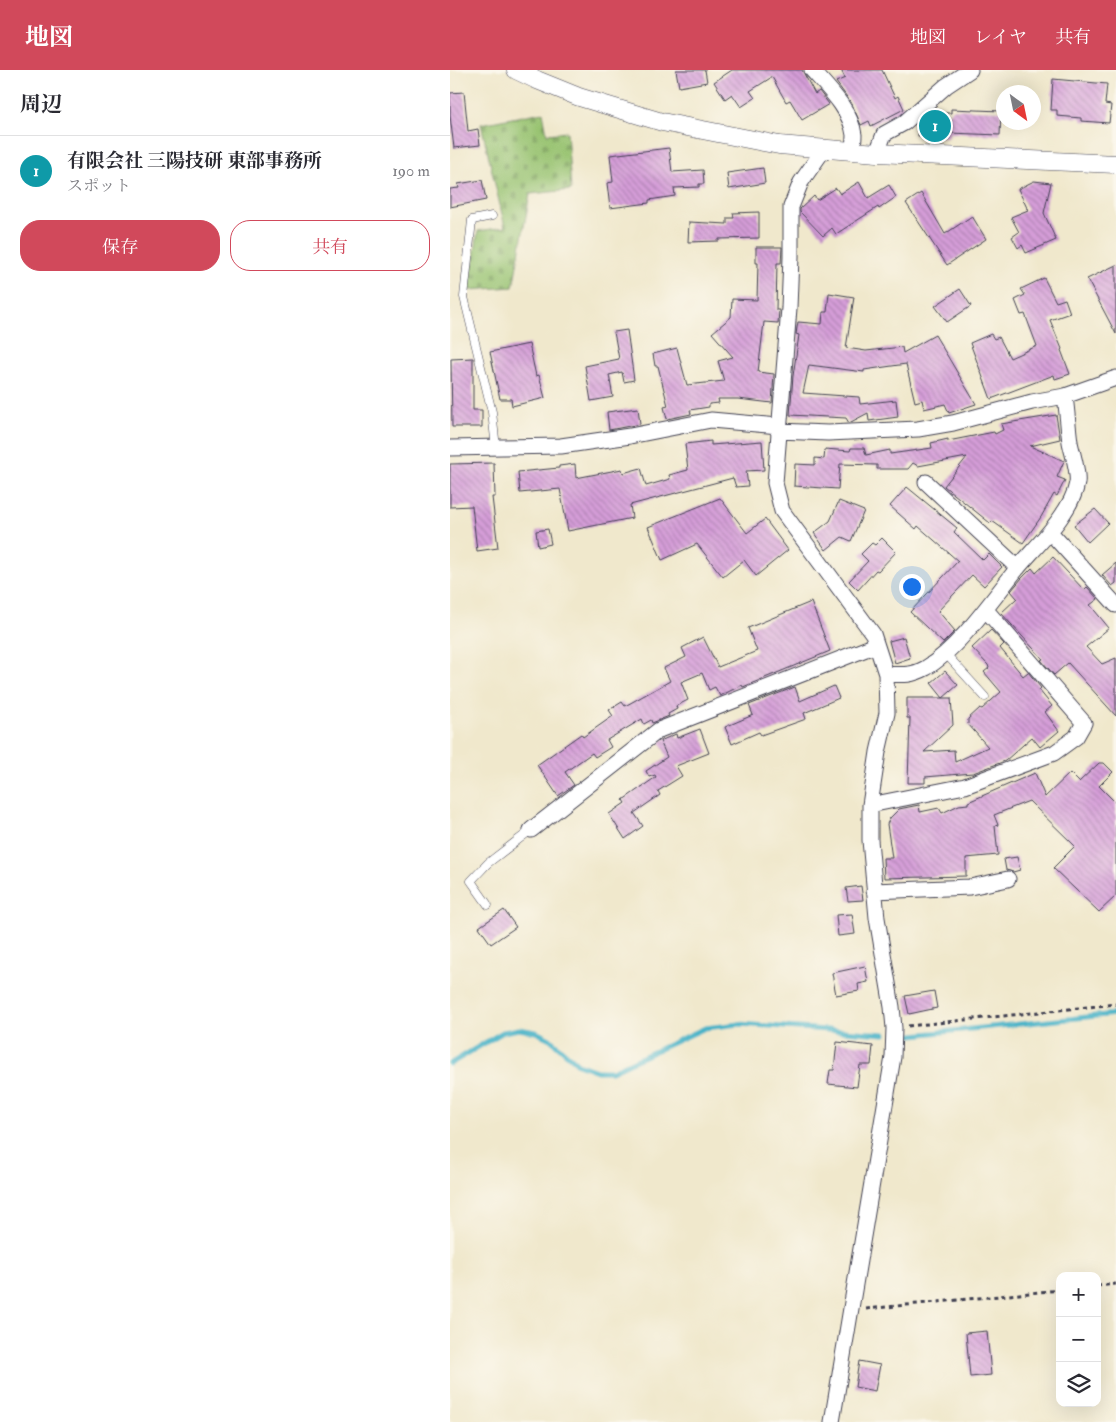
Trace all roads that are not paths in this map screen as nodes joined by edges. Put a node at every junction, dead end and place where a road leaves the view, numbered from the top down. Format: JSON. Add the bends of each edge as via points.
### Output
{"nodes":[{"id":1,"x":516,"y":70,"type":"edge"},
{"id":2,"x":812,"y":70,"type":"edge"},
{"id":3,"x":970,"y":70,"type":"edge"},
{"id":4,"x":824,"y":149,"type":"junction"},
{"id":5,"x":853,"y":151,"type":"junction"},
{"id":6,"x":877,"y":153,"type":"junction"},
{"id":7,"x":1116,"y":164,"type":"edge"},
{"id":8,"x":492,"y":216,"type":"dead end"},
{"id":9,"x":1116,"y":378,"type":"edge"},
{"id":10,"x":1065,"y":396,"type":"junction"},
{"id":11,"x":778,"y":428,"type":"junction"},
{"id":12,"x":450,"y":448,"type":"edge"},
{"id":13,"x":496,"y":448,"type":"junction"},
{"id":14,"x":926,"y":482,"type":"dead end"},
{"id":15,"x":1050,"y":532,"type":"junction"},
{"id":16,"x":1018,"y":568,"type":"junction"},
{"id":17,"x":1116,"y":605,"type":"edge"},
{"id":18,"x":986,"y":610,"type":"junction"},
{"id":19,"x":876,"y":645,"type":"junction"},
{"id":20,"x":945,"y":653,"type":"junction"},
{"id":21,"x":886,"y":674,"type":"junction"},
{"id":22,"x":985,"y":697,"type":"dead end"},
{"id":23,"x":870,"y":805,"type":"junction"},
{"id":24,"x":531,"y":830,"type":"joint"},
{"id":25,"x":1008,"y":879,"type":"dead end"},
{"id":26,"x":874,"y":891,"type":"junction"},
{"id":27,"x":488,"y":905,"type":"dead end"},
{"id":28,"x":832,"y":1422,"type":"edge"}],
"edges":[{"from":1,"to":4,"type":"street","via":[[578,96],[662,122],[779,145]]},
{"from":2,"to":5,"type":"street","via":[[848,116],[854,135]]},
{"from":3,"to":6,"type":"street","via":[[946,86],[904,123],[884,134]]},
{"from":4,"to":5,"type":"street"},
{"from":4,"to":11,"type":"street","via":[[801,182],[792,207],[789,308]]},
{"from":5,"to":6,"type":"street"},
{"from":6,"to":7,"type":"street"},
{"from":8,"to":13,"type":"lane","via":[[472,220],[464,297],[492,412]]},
{"from":9,"to":10,"type":"street"},
{"from":10,"to":11,"type":"street","via":[[918,429],[828,434]]},
{"from":10,"to":15,"type":"street","via":[[1078,482],[1072,498]]},
{"from":11,"to":13,"type":"street","via":[[711,420],[561,446]]},
{"from":11,"to":19,"type":"street","via":[[775,483],[782,511],[873,634]]},
{"from":12,"to":13,"type":"street"},
{"from":14,"to":16,"type":"street"},
{"from":15,"to":16,"type":"street"},
{"from":15,"to":17,"type":"street"},
{"from":16,"to":18,"type":"street"},
{"from":18,"to":20,"type":"street"},
{"from":18,"to":23,"type":"street","via":[[1084,723],[1076,736],[1054,752],[965,786]]},
{"from":19,"to":21,"type":"street"},
{"from":19,"to":24,"type":"street","via":[[659,730]]},
{"from":20,"to":21,"type":"street","via":[[910,676]]},
{"from":20,"to":22,"type":"lane"},
{"from":21,"to":23,"type":"street","via":[[886,712]]},
{"from":23,"to":26,"type":"street"},
{"from":24,"to":27,"type":"lane","via":[[488,862],[471,881]]},
{"from":25,"to":26,"type":"street","via":[[970,887]]},
{"from":26,"to":28,"type":"street","via":[[892,1006],[893,1057]]}]}
